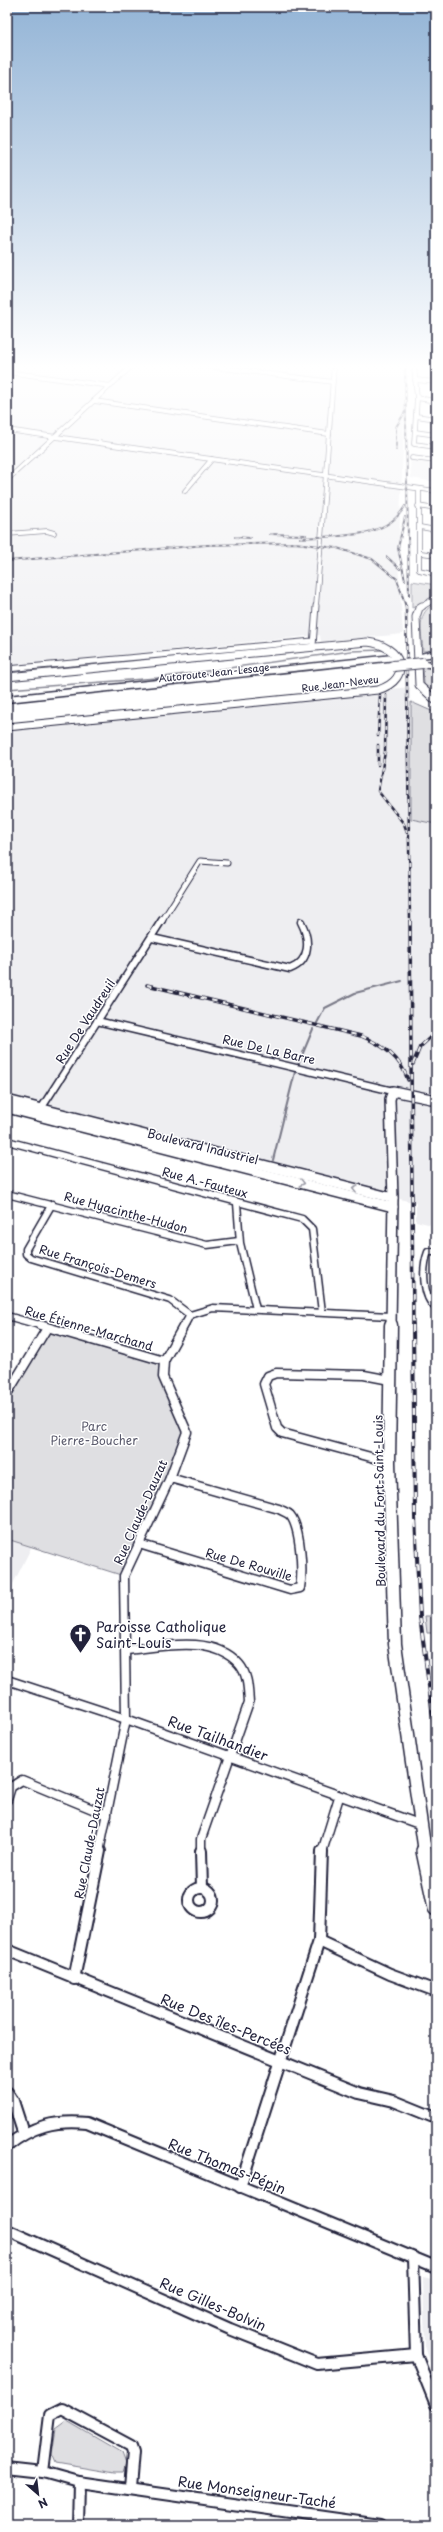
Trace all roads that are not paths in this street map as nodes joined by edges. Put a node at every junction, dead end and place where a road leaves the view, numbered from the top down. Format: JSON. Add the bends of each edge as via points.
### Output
{"nodes":[{"id":1,"x":192,"y":483,"type":"edge"},
{"id":2,"x":324,"y":483,"type":"edge"},
{"id":3,"x":384,"y":483,"type":"edge"},
{"id":4,"x":419,"y":488,"type":"junction"},
{"id":5,"x":185,"y":491,"type":"dead end"},
{"id":6,"x":436,"y":491,"type":"edge"},
{"id":7,"x":418,"y":506,"type":"junction"},
{"id":8,"x":436,"y":509,"type":"edge"},
{"id":9,"x":420,"y":528,"type":"junction"},
{"id":10,"x":436,"y":530,"type":"edge"},
{"id":11,"x":54,"y":533,"type":"dead end"},
{"id":12,"x":7,"y":534,"type":"edge"},
{"id":13,"x":421,"y":553,"type":"junction"},
{"id":14,"x":436,"y":555,"type":"edge"},
{"id":15,"x":436,"y":574,"type":"edge"},
{"id":16,"x":436,"y":599,"type":"edge"},
{"id":17,"x":314,"y":644,"type":"junction"},
{"id":18,"x":436,"y":654,"type":"edge"},
{"id":19,"x":393,"y":662,"type":"junction"},
{"id":20,"x":421,"y":662,"type":"junction"},
{"id":21,"x":436,"y":663,"type":"edge"},
{"id":22,"x":7,"y":669,"type":"edge"},
{"id":23,"x":7,"y":677,"type":"edge"},
{"id":24,"x":128,"y":687,"type":"junction"},
{"id":25,"x":7,"y":694,"type":"edge"},
{"id":26,"x":7,"y":699,"type":"edge"},
{"id":27,"x":434,"y":699,"type":"edge"},
{"id":28,"x":7,"y":704,"type":"edge"},
{"id":29,"x":7,"y":727,"type":"edge"},
{"id":30,"x":227,"y":863,"type":"dead end"},
{"id":31,"x":301,"y":922,"type":"dead end"},
{"id":32,"x":152,"y":938,"type":"junction"},
{"id":33,"x":97,"y":1021,"type":"junction"},
{"id":34,"x":393,"y":1091,"type":"junction"},
{"id":35,"x":7,"y":1100,"type":"edge"},
{"id":36,"x":436,"y":1100,"type":"edge"},
{"id":37,"x":7,"y":1108,"type":"edge"},
{"id":38,"x":39,"y":1112,"type":"junction"},
{"id":39,"x":7,"y":1141,"type":"edge"},
{"id":40,"x":7,"y":1194,"type":"edge"},
{"id":41,"x":393,"y":1202,"type":"junction"},
{"id":42,"x":237,"y":1203,"type":"junction"},
{"id":43,"x":52,"y":1204,"type":"junction"},
{"id":44,"x":239,"y":1241,"type":"junction"},
{"id":45,"x":436,"y":1252,"type":"edge"},
{"id":46,"x":433,"y":1306,"type":"edge"},
{"id":47,"x":256,"y":1309,"type":"junction"},
{"id":48,"x":322,"y":1312,"type":"junction"},
{"id":49,"x":190,"y":1315,"type":"junction"},
{"id":50,"x":7,"y":1316,"type":"edge"},
{"id":51,"x":391,"y":1316,"type":"junction"},
{"id":52,"x":46,"y":1328,"type":"junction"},
{"id":53,"x":164,"y":1361,"type":"junction"},
{"id":54,"x":390,"y":1380,"type":"junction"},
{"id":55,"x":8,"y":1391,"type":"edge"},
{"id":56,"x":389,"y":1462,"type":"junction"},
{"id":57,"x":170,"y":1478,"type":"junction"},
{"id":58,"x":138,"y":1544,"type":"junction"},
{"id":59,"x":126,"y":1650,"type":"junction"},
{"id":60,"x":7,"y":1680,"type":"edge"},
{"id":61,"x":126,"y":1719,"type":"junction"},
{"id":62,"x":228,"y":1757,"type":"junction"},
{"id":63,"x":339,"y":1797,"type":"junction"},
{"id":64,"x":7,"y":1800,"type":"edge"},
{"id":65,"x":107,"y":1815,"type":"junction"},
{"id":66,"x":419,"y":1824,"type":"junction"},
{"id":67,"x":202,"y":1888,"type":"dead end"},
{"id":68,"x":436,"y":1908,"type":"edge"},
{"id":69,"x":319,"y":1941,"type":"junction"},
{"id":70,"x":7,"y":1950,"type":"edge"},
{"id":71,"x":74,"y":1979,"type":"junction"},
{"id":72,"x":436,"y":1991,"type":"edge"},
{"id":73,"x":280,"y":2059,"type":"junction"},
{"id":74,"x":7,"y":2092,"type":"edge"},
{"id":75,"x":436,"y":2118,"type":"edge"},
{"id":76,"x":23,"y":2132,"type":"junction"},
{"id":77,"x":7,"y":2146,"type":"edge"},
{"id":78,"x":240,"y":2187,"type":"junction"},
{"id":79,"x":7,"y":2230,"type":"edge"},
{"id":80,"x":413,"y":2258,"type":"junction"},
{"id":81,"x":436,"y":2267,"type":"edge"},
{"id":82,"x":416,"y":2355,"type":"junction"},
{"id":83,"x":436,"y":2405,"type":"edge"},
{"id":84,"x":7,"y":2468,"type":"edge"},
{"id":85,"x":43,"y":2472,"type":"junction"},
{"id":86,"x":79,"y":2482,"type":"junction"},
{"id":87,"x":130,"y":2488,"type":"junction"},
{"id":88,"x":78,"y":2525,"type":"edge"},
{"id":89,"x":380,"y":2525,"type":"edge"}],
"edges":[{"from":1,"to":5,"type":"street"},
{"from":2,"to":17,"type":"street"},
{"from":3,"to":4,"type":"street"},
{"from":4,"to":6,"type":"street"},
{"from":4,"to":7,"type":"street"},
{"from":7,"to":8,"type":"street"},
{"from":7,"to":9,"type":"street"},
{"from":9,"to":10,"type":"street"},
{"from":9,"to":13,"type":"street"},
{"from":11,"to":12,"type":"street","via":[[47,531]]},
{"from":13,"to":14,"type":"street"},
{"from":13,"to":15,"type":"street","via":[[420,571]]},
{"from":16,"to":27,"type":"street","via":[[418,609],[416,616],[418,682],[421,690]]},
{"from":17,"to":22,"type":"street","name":"Rue Jean-Neveu"},
{"from":17,"to":23,"type":"street","name":"Rue Jean-Neveu"},
{"from":17,"to":29,"type":"street","name":"Rue Jean-Neveu","via":[[367,642],[385,645],[398,655],[398,678],[392,685],[374,690]]},
{"from":18,"to":20,"type":"highway"},
{"from":19,"to":20,"type":"highway","name":"Autoroute Jean-Lesage","bridge":true},
{"from":19,"to":24,"type":"highway","name":"Autoroute Jean-Lesage"},
{"from":19,"to":28,"type":"highway","name":"Autoroute Jean-Lesage"},
{"from":20,"to":21,"type":"highway"},
{"from":24,"to":25,"type":"highway"},
{"from":24,"to":26,"type":"highway","name":"Autoroute Jean-Lesage"},
{"from":30,"to":32,"type":"street","name":"Rue De Vaudreuil","via":[[200,861]]},
{"from":31,"to":32,"type":"street","via":[[309,940],[303,962],[300,966],[290,969]]},
{"from":32,"to":33,"type":"street","name":"Rue De Vaudreuil"},
{"from":33,"to":34,"type":"street","name":"Rue De La Barre"},
{"from":33,"to":38,"type":"street","name":"Rue De Vaudreuil"},
{"from":34,"to":36,"type":"street","name":"Rue De La Barre"},
{"from":34,"to":41,"type":"street","name":"Boulevard du Fort-Saint-Louis","via":[[390,1099],[390,1132]]},
{"from":35,"to":38,"type":"street","name":"Boulevard Industriel"},
{"from":37,"to":38,"type":"street","name":"Boulevard Industriel"},
{"from":38,"to":41,"type":"street","name":"Boulevard Industriel"},
{"from":39,"to":42,"type":"street","name":"Rue A.-Fauteux"},
{"from":40,"to":43,"type":"street","name":"Rue Hyacinthe-Hudon"},
{"from":41,"to":51,"type":"street","name":"Boulevard du Fort-Saint-Louis"},
{"from":42,"to":44,"type":"street"},
{"from":42,"to":48,"type":"street","name":"Rue A.-Fauteux","via":[[302,1219],[309,1224],[312,1229]]},
{"from":43,"to":44,"type":"street","name":"Rue Hyacinthe-Hudon","via":[[207,1245]]},
{"from":43,"to":49,"type":"street","name":"Rue François-Demers","via":[[26,1249],[26,1254],[31,1258],[170,1300]]},
{"from":44,"to":47,"type":"street"},
{"from":45,"to":46,"type":"street","via":[[430,1251],[426,1254],[426,1298]]},
{"from":47,"to":48,"type":"street"},
{"from":47,"to":49,"type":"street","via":[[213,1308]]},
{"from":48,"to":51,"type":"street"},
{"from":49,"to":53,"type":"street"},
{"from":50,"to":52,"type":"street","name":"Rue Étienne-Marchand"},
{"from":51,"to":54,"type":"street","name":"Boulevard du Fort-Saint-Louis"},
{"from":52,"to":53,"type":"street","name":"Rue Étienne-Marchand"},
{"from":52,"to":55,"type":"street"},
{"from":53,"to":57,"type":"street","name":"Rue Claude-Dauzat","via":[[163,1378],[187,1432]]},
{"from":54,"to":56,"type":"street","name":"Boulevard du Fort-Saint-Louis"},
{"from":54,"to":56,"type":"street","via":[[364,1375],[276,1372],[268,1376],[264,1384],[277,1428],[282,1432]]},
{"from":56,"to":66,"type":"street","name":"Boulevard du Fort-Saint-Louis","via":[[395,1644]]},
{"from":57,"to":58,"type":"street","name":"Rue Claude-Dauzat"},
{"from":57,"to":58,"type":"street","name":"Rue De Rouville","via":[[289,1514],[294,1522],[301,1570],[300,1588],[290,1590]]},
{"from":58,"to":59,"type":"street","name":"Rue Claude-Dauzat","via":[[124,1576]]},
{"from":59,"to":61,"type":"street","name":"Rue Claude-Dauzat"},
{"from":59,"to":62,"type":"street","via":[[204,1645],[220,1648],[234,1657],[247,1680],[249,1702]]},
{"from":60,"to":61,"type":"street","name":"Rue Tailhandier"},
{"from":61,"to":62,"type":"street","name":"Rue Tailhandier"},
{"from":61,"to":65,"type":"street","name":"Rue Claude-Dauzat"},
{"from":62,"to":63,"type":"street","name":"Rue Tailhandier"},
{"from":62,"to":67,"type":"street","via":[[201,1839]]},
{"from":63,"to":66,"type":"street","name":"Rue Tailhandier"},
{"from":63,"to":69,"type":"street","via":[[322,1847]]},
{"from":64,"to":65,"type":"street","via":[[10,1789],[22,1780]]},
{"from":65,"to":71,"type":"street","name":"Rue Claude-Dauzat"},
{"from":66,"to":68,"type":"street","name":"Boulevard du Fort-Saint-Louis"},
{"from":69,"to":72,"type":"street","via":[[390,1974]]},
{"from":69,"to":73,"type":"street"},
{"from":70,"to":71,"type":"street","name":"Rue Des îles-Percées"},
{"from":71,"to":73,"type":"street","name":"Rue Des îles-Percées"},
{"from":73,"to":75,"type":"street","name":"Rue Des îles-Percées","via":[[359,2094],[394,2101]]},
{"from":73,"to":78,"type":"street"},
{"from":74,"to":76,"type":"street","via":[[13,2101]]},
{"from":76,"to":77,"type":"street","name":"Rue Thomas-Pépin"},
{"from":76,"to":78,"type":"street","name":"Rue Thomas-Pépin","via":[[63,2120],[87,2123]]},
{"from":78,"to":80,"type":"street","name":"Rue Thomas-Pépin"},
{"from":79,"to":82,"type":"street","name":"Rue Gilles-Bolvin","via":[[230,2329],[317,2364]]},
{"from":80,"to":81,"type":"street","name":"Rue Thomas-Pépin"},
{"from":80,"to":82,"type":"street"},
{"from":82,"to":83,"type":"street"},
{"from":84,"to":85,"type":"street","name":"Rue Monseigneur-Taché"},
{"from":85,"to":86,"type":"street","name":"Rue Monseigneur-Taché"},
{"from":85,"to":87,"type":"street","via":[[50,2416],[62,2409],[130,2446],[133,2452]]},
{"from":86,"to":87,"type":"street","name":"Rue Monseigneur-Taché"},
{"from":86,"to":88,"type":"street"},
{"from":87,"to":89,"type":"street","name":"Rue Monseigneur-Taché"}]}
